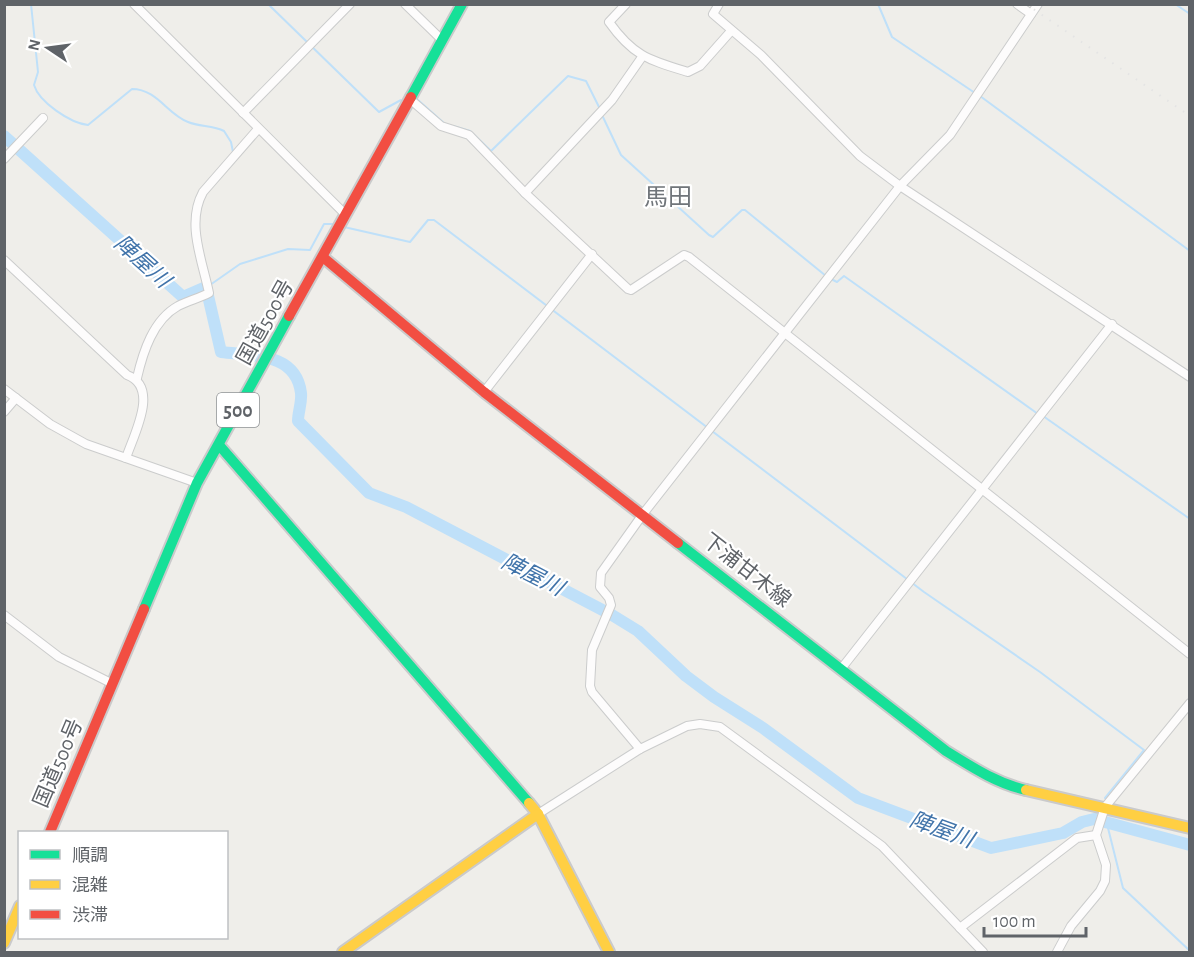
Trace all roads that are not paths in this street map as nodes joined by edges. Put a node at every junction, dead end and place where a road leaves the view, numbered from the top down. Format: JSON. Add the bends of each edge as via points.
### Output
{"nodes":[{"id":1,"x":134,"y":4,"type":"edge"},
{"id":2,"x":350,"y":4,"type":"edge"},
{"id":3,"x":405,"y":4,"type":"edge"},
{"id":4,"x":462,"y":4,"type":"edge"},
{"id":5,"x":626,"y":4,"type":"edge"},
{"id":6,"x":719,"y":4,"type":"edge"},
{"id":7,"x":1017,"y":4,"type":"edge"},
{"id":8,"x":1038,"y":4,"type":"edge"},
{"id":9,"x":1031,"y":14,"type":"junction"},
{"id":10,"x":731,"y":32,"type":"junction"},
{"id":11,"x":443,"y":41,"type":"junction"},
{"id":12,"x":642,"y":57,"type":"junction"},
{"id":13,"x":411,"y":100,"type":"junction"},
{"id":14,"x":243,"y":113,"type":"junction"},
{"id":15,"x":43,"y":118,"type":"dead end"},
{"id":16,"x":258,"y":129,"type":"junction"},
{"id":17,"x":4,"y":159,"type":"edge"},
{"id":18,"x":900,"y":186,"type":"junction"},
{"id":19,"x":525,"y":193,"type":"junction"},
{"id":20,"x":346,"y":216,"type":"junction"},
{"id":21,"x":592,"y":254,"type":"junction"},
{"id":22,"x":324,"y":258,"type":"junction"},
{"id":23,"x":4,"y":260,"type":"edge"},
{"id":24,"x":1112,"y":324,"type":"junction"},
{"id":25,"x":784,"y":333,"type":"junction"},
{"id":26,"x":1190,"y":377,"type":"edge"},
{"id":27,"x":137,"y":378,"type":"junction"},
{"id":28,"x":4,"y":389,"type":"edge"},
{"id":29,"x":484,"y":392,"type":"junction"},
{"id":30,"x":16,"y":398,"type":"junction"},
{"id":31,"x":4,"y":412,"type":"edge"},
{"id":32,"x":219,"y":445,"type":"junction"},
{"id":33,"x":126,"y":458,"type":"junction"},
{"id":34,"x":197,"y":483,"type":"junction"},
{"id":35,"x":982,"y":488,"type":"junction"},
{"id":36,"x":643,"y":514,"type":"junction"},
{"id":37,"x":4,"y":615,"type":"edge"},
{"id":38,"x":1190,"y":654,"type":"edge"},
{"id":39,"x":841,"y":669,"type":"junction"},
{"id":40,"x":113,"y":684,"type":"junction"},
{"id":41,"x":1190,"y":703,"type":"edge"},
{"id":42,"x":640,"y":749,"type":"junction"},
{"id":43,"x":1104,"y":809,"type":"junction"},
{"id":44,"x":538,"y":814,"type":"junction"},
{"id":45,"x":1190,"y":828,"type":"edge"},
{"id":46,"x":50,"y":831,"type":"edge"},
{"id":47,"x":1098,"y":831,"type":"junction"},
{"id":48,"x":18,"y":910,"type":"edge"},
{"id":49,"x":960,"y":928,"type":"junction"},
{"id":50,"x":4,"y":942,"type":"edge"},
{"id":51,"x":343,"y":952,"type":"edge"},
{"id":52,"x":609,"y":952,"type":"edge"},
{"id":53,"x":983,"y":952,"type":"edge"},
{"id":54,"x":1057,"y":952,"type":"edge"}],
"edges":[{"from":1,"to":14,"type":"street"},
{"from":2,"to":14,"type":"street"},
{"from":3,"to":11,"type":"street"},
{"from":4,"to":11,"type":"main road","name":"国道500号","number":"500"},
{"from":5,"to":12,"type":"street","via":[[609,22]]},
{"from":6,"to":10,"type":"street","via":[[713,14]]},
{"from":7,"to":9,"type":"street"},
{"from":8,"to":9,"type":"street"},
{"from":9,"to":18,"type":"street","via":[[950,135]]},
{"from":10,"to":12,"type":"street","via":[[692,72]]},
{"from":10,"to":18,"type":"street","via":[[761,55],[860,156]]},
{"from":11,"to":13,"type":"main road","name":"国道500号","number":"500"},
{"from":12,"to":19,"type":"street","via":[[612,100]]},
{"from":13,"to":19,"type":"street","via":[[441,126],[469,135]]},
{"from":13,"to":20,"type":"main road","name":"国道500号","number":"500"},
{"from":14,"to":16,"type":"street"},
{"from":15,"to":17,"type":"street"},
{"from":16,"to":20,"type":"street"},
{"from":16,"to":27,"type":"street","via":[[197,203],[196,236],[208,293],[164,316],[143,356]]},
{"from":18,"to":24,"type":"street"},
{"from":18,"to":25,"type":"street"},
{"from":19,"to":21,"type":"street"},
{"from":20,"to":22,"type":"main road","name":"国道500号","number":"500"},
{"from":21,"to":25,"type":"street","via":[[631,290],[684,255],[689,257]]},
{"from":21,"to":29,"type":"street"},
{"from":22,"to":29,"type":"main road","name":"下浦甘木線"},
{"from":22,"to":32,"type":"main road","name":"国道500号","number":"500"},
{"from":23,"to":27,"type":"street","via":[[127,375]]},
{"from":24,"to":26,"type":"street"},
{"from":24,"to":35,"type":"street"},
{"from":25,"to":35,"type":"street"},
{"from":25,"to":36,"type":"street"},
{"from":27,"to":33,"type":"street","via":[[144,400]]},
{"from":28,"to":30,"type":"street"},
{"from":29,"to":36,"type":"main road","name":"下浦甘木線"},
{"from":30,"to":31,"type":"street"},
{"from":30,"to":33,"type":"street","via":[[67,435]]},
{"from":32,"to":34,"type":"main road","name":"国道500号","number":"500"},
{"from":32,"to":44,"type":"main road"},
{"from":33,"to":34,"type":"street"},
{"from":34,"to":40,"type":"main road","name":"国道500号","number":"500"},
{"from":35,"to":38,"type":"street"},
{"from":35,"to":39,"type":"street"},
{"from":36,"to":39,"type":"main road","name":"下浦甘木線"},
{"from":36,"to":42,"type":"street","via":[[599,577],[600,587],[611,605],[592,650],[590,686]]},
{"from":37,"to":40,"type":"street","via":[[59,657]]},
{"from":39,"to":43,"type":"main road","name":"下浦甘木線","via":[[946,751],[981,773],[1009,786]]},
{"from":40,"to":46,"type":"main road","name":"国道500号","number":"500"},
{"from":41,"to":43,"type":"street"},
{"from":42,"to":44,"type":"street"},
{"from":42,"to":49,"type":"street","via":[[687,726],[720,727],[864,831],[899,862]]},
{"from":43,"to":45,"type":"main road","name":"下浦甘木線"},
{"from":43,"to":47,"type":"street"},
{"from":44,"to":51,"type":"main road"},
{"from":44,"to":52,"type":"main road"},
{"from":47,"to":49,"type":"street","via":[[1077,838]]},
{"from":47,"to":54,"type":"street","via":[[1106,865],[1105,880]]},
{"from":48,"to":50,"type":"main road"},
{"from":49,"to":53,"type":"street"}]}
